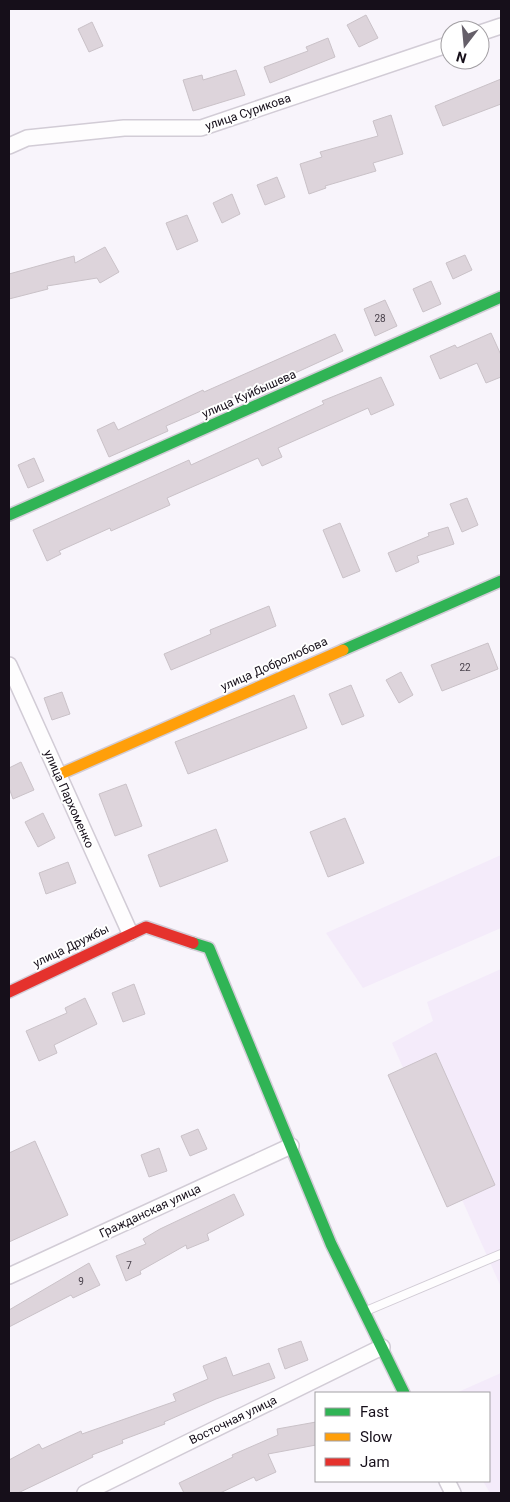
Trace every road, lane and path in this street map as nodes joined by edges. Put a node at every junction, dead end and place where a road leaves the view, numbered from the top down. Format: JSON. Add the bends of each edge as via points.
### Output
{"nodes":[{"id":1,"x":440,"y":47,"type":"edge"},
{"id":2,"x":9,"y":146,"type":"edge"},
{"id":3,"x":501,"y":297,"type":"edge"},
{"id":4,"x":9,"y":515,"type":"edge"},
{"id":5,"x":501,"y":581,"type":"edge"},
{"id":6,"x":9,"y":665,"type":"edge"},
{"id":7,"x":58,"y":774,"type":"junction"},
{"id":8,"x":130,"y":933,"type":"junction"},
{"id":9,"x":9,"y":992,"type":"edge"},
{"id":10,"x":291,"y":1146,"type":"junction"},
{"id":11,"x":501,"y":1254,"type":"edge"},
{"id":12,"x":9,"y":1276,"type":"edge"},
{"id":13,"x":365,"y":1312,"type":"junction"},
{"id":14,"x":382,"y":1347,"type":"junction"},
{"id":15,"x":404,"y":1392,"type":"edge"},
{"id":16,"x":86,"y":1493,"type":"edge"}],
"edges":[{"from":1,"to":2,"type":"street","name":"улица Сурикова","via":[[201,128],[114,129],[27,138]]},
{"from":3,"to":4,"type":"street","name":"улица Куйбышева"},
{"from":5,"to":7,"type":"street","name":"улица Добролюбова"},
{"from":6,"to":7,"type":"street","name":"улица Пархоменко"},
{"from":7,"to":8,"type":"street","name":"улица Пархоменко"},
{"from":8,"to":9,"type":"street","name":"улица Дружбы"},
{"from":8,"to":10,"type":"street","name":"улица Дружбы","via":[[146,927],[209,948]]},
{"from":10,"to":12,"type":"street","name":"Гражданская улица"},
{"from":10,"to":13,"type":"street","via":[[331,1244]]},
{"from":11,"to":13,"type":"lane"},
{"from":13,"to":14,"type":"street"},
{"from":14,"to":15,"type":"street"},
{"from":14,"to":16,"type":"street","name":"Восточная улица"}]}
